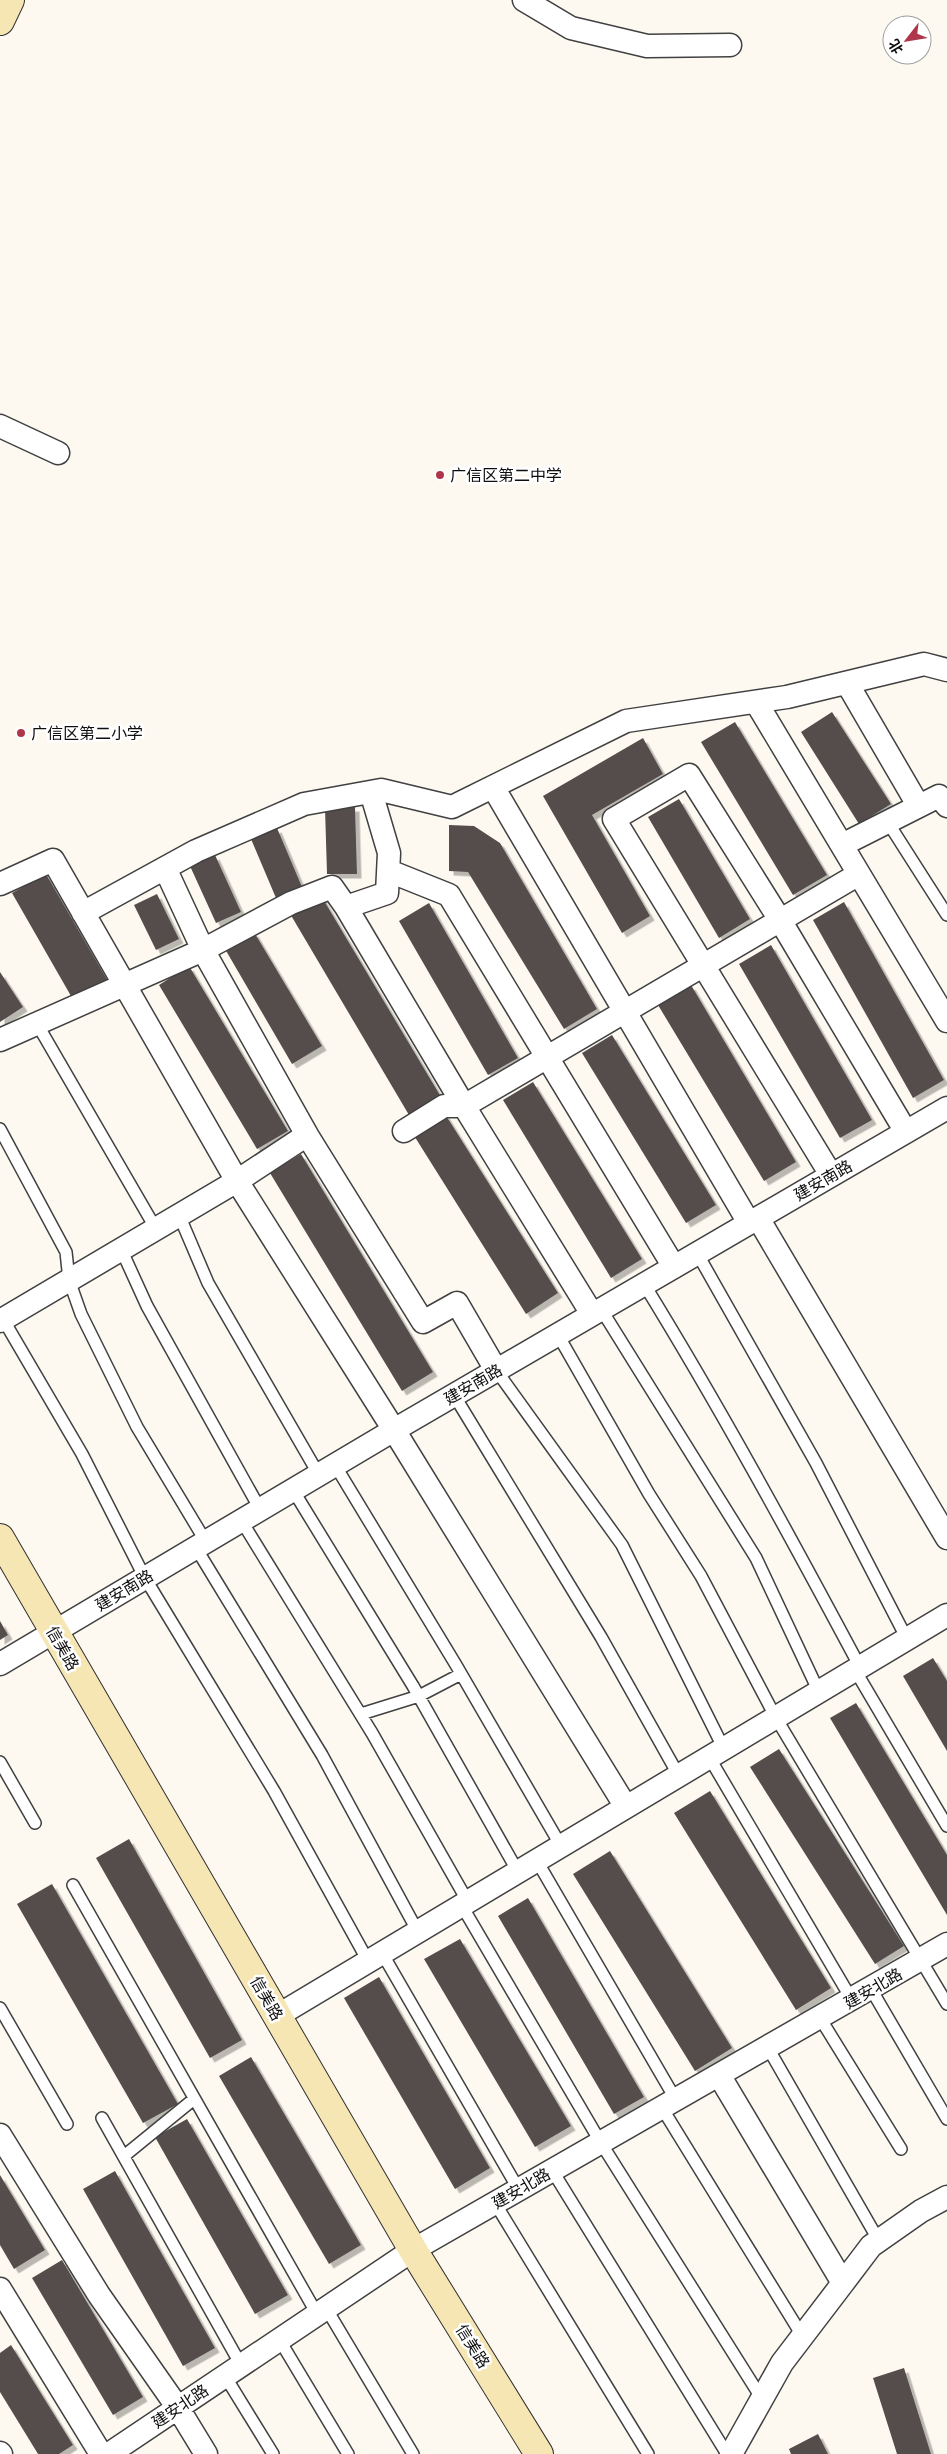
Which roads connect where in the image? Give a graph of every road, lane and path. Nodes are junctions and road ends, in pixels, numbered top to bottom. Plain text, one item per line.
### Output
1 (10, 0) edge
2 (524, 0) edge
3 (0, 22) edge
4 (730, 45) dead end
5 (0, 426) edge
6 (58, 452) dead end
7 (947, 670) edge
8 (847, 682) junction
9 (756, 702) junction
10 (493, 788) junction
11 (371, 792) junction
12 (918, 805) junction
13 (947, 806) edge
14 (887, 821) junction
15 (842, 844) junction
16 (165, 868) junction
17 (389, 871) junction
18 (859, 874) junction
19 (0, 884) edge
20 (346, 907) junction
21 (83, 913) junction
22 (947, 915) edge
23 (780, 920) junction
24 (202, 950) junction
25 (704, 965) junction
26 (125, 985) junction
27 (624, 1011) junction
28 (947, 1021) edge
29 (36, 1022) junction
30 (0, 1040) edge
31 (547, 1057) junction
32 (464, 1106) junction
33 (947, 1108) edge
34 (0, 1129) edge
35 (404, 1131) dead end
36 (906, 1132) junction
37 (307, 1135) junction
38 (831, 1175) junction
39 (237, 1181) junction
40 (179, 1215) junction
41 (753, 1221) junction
42 (156, 1229) junction
43 (121, 1250) junction
44 (697, 1254) junction
45 (674, 1267) junction
46 (68, 1280) junction
47 (644, 1284) junction
48 (597, 1312) junction
49 (2, 1320) edge
50 (558, 1335) junction
51 (496, 1370) junction
52 (454, 1395) junction
53 (394, 1430) junction
54 (327, 1470) junction
55 (292, 1490) junction
56 (251, 1515) junction
57 (0, 1538) edge
58 (947, 1538) edge
59 (201, 1545) junction
60 (145, 1578) junction
61 (947, 1615) edge
62 (54, 1632) junction
63 (907, 1639) junction
64 (0, 1664) edge
65 (858, 1669) junction
66 (461, 1674) junction
67 (819, 1692) junction
68 (419, 1696) junction
69 (361, 1714) junction
70 (776, 1718) junction
71 (717, 1753) junction
72 (0, 1762) edge
73 (679, 1776) junction
74 (626, 1807) junction
75 (35, 1823) dead end
76 (947, 1826) edge
77 (561, 1846) junction
78 (537, 1861) junction
79 (518, 1872) junction
80 (73, 1885) dead end
81 (465, 1904) junction
82 (418, 1932) junction
83 (947, 1944) edge
84 (375, 1957) junction
85 (920, 1960) junction
86 (861, 1995) junction
87 (947, 2004) edge
88 (0, 2008) edge
89 (277, 2016) junction
90 (820, 2018) junction
91 (768, 2048) junction
92 (719, 2075) junction
93 (194, 2099) junction
94 (669, 2104) junction
95 (102, 2118) dead end
96 (947, 2119) edge
97 (67, 2124) dead end
98 (0, 2135) edge
99 (601, 2143) junction
100 (902, 2149) dead end
101 (124, 2156) junction
102 (552, 2170) junction
103 (518, 2190) junction
104 (947, 2197) edge
105 (495, 2203) junction
106 (879, 2241) junction
107 (413, 2250) junction
108 (843, 2283) junction
109 (0, 2289) edge
110 (322, 2311) junction
111 (802, 2337) junction
112 (279, 2339) junction
113 (233, 2370) junction
114 (762, 2399) junction
115 (178, 2408) junction
116 (114, 2452) edge
117 (206, 2454) edge
118 (273, 2454) edge
119 (348, 2454) edge
120 (413, 2454) edge
121 (539, 2454) edge
122 (648, 2454) edge
123 (727, 2454) edge
124 (731, 2454) edge

1 - 3 street
2 - 4 street
5 - 6 street
7 - 8 street
8 - 9 street
8 - 12 street
9 - 10 street
9 - 15 street
10 - 11 street
10 - 27 street
11 - 16 street
11 - 17 street
12 - 13 street
12 - 14 street
14 - 15 street
14 - 22 lane
15 - 18 street
16 - 21 street
16 - 24 street
17 - 20 street
17 - 31 street
18 - 23 street
18 - 28 street
19 - 21 street
20 - 24 street
20 - 32 street
21 - 26 street
23 - 25 street
23 - 25 street
23 - 36 street
24 - 26 street
24 - 37 street
25 - 27 street
25 - 38 street
26 - 29 street
26 - 39 street
27 - 31 street
27 - 41 street
29 - 30 street
29 - 42 lane
31 - 32 street
31 - 45 street
32 - 35 street
32 - 48 street
33 - 36 street, 建安南路
34 - 46 lane
36 - 38 street, 建安南路
37 - 39 street
37 - 51 street
38 - 41 street, 建安南路
39 - 40 street
39 - 53 street
40 - 42 street
40 - 54 lane
41 - 44 street, 建安南路
41 - 58 street
42 - 43 street
43 - 46 street
43 - 56 lane
44 - 45 street, 建安南路
44 - 63 lane
45 - 47 street, 建安南路
46 - 49 street
46 - 59 lane
47 - 48 street, 建安南路
47 - 65 lane
48 - 50 street, 建安南路
48 - 67 lane
49 - 60 lane
50 - 51 street, 建安南路
50 - 70 lane
51 - 52 street, 建安南路
51 - 71 lane
52 - 53 street, 建安南路
52 - 73 lane
53 - 54 street, 建安南路
53 - 74 street
54 - 55 street, 建安南路
54 - 66 lane
55 - 56 street, 建安南路
55 - 68 lane
56 - 59 street, 建安南路
56 - 69 lane
57 - 62 street, 信美路
59 - 60 street, 建安南路
59 - 82 lane
60 - 62 street, 建安南路
60 - 84 lane
61 - 63 street
62 - 64 street, 建安南路
62 - 89 street, 信美路
63 - 65 street
65 - 67 street
65 - 76 lane
66 - 68 lane
66 - 77 lane
67 - 70 street
68 - 69 lane
68 - 79 lane
69 - 81 lane
70 - 71 street
70 - 85 lane
71 - 73 street
71 - 86 lane
72 - 75 lane
73 - 74 street
74 - 77 street
77 - 78 street
78 - 79 street
78 - 94 lane
79 - 81 street
80 - 93 lane
81 - 82 street
81 - 99 lane
82 - 84 street
83 - 85 street, 建安北路
84 - 89 street
84 - 103 lane
85 - 86 street, 建安北路
85 - 87 lane
86 - 90 street, 建安北路
86 - 96 lane
88 - 97 lane
89 - 107 street, 信美路
90 - 91 street, 建安北路
90 - 100 lane
91 - 92 street, 建安北路
91 - 106 lane
92 - 94 street, 建安北路
92 - 108 street
93 - 101 lane
93 - 110 lane
94 - 99 street, 建安北路
94 - 111 lane
95 - 101 lane
98 - 115 street
99 - 102 street, 建安北路
99 - 114 lane
101 - 113 lane
102 - 103 street, 建安北路
102 - 123 lane
103 - 105 street, 建安北路
104 - 106 street
105 - 107 street, 建安北路
105 - 122 lane
106 - 108 street
107 - 110 street, 建安北路
107 - 121 street, 信美路
108 - 111 street
109 - 116 street
110 - 112 street, 建安北路
110 - 120 lane
111 - 114 street
112 - 113 street, 建安北路
112 - 119 lane
113 - 115 street, 建安北路
113 - 118 lane
114 - 124 street
115 - 116 street, 建安北路
115 - 117 street

